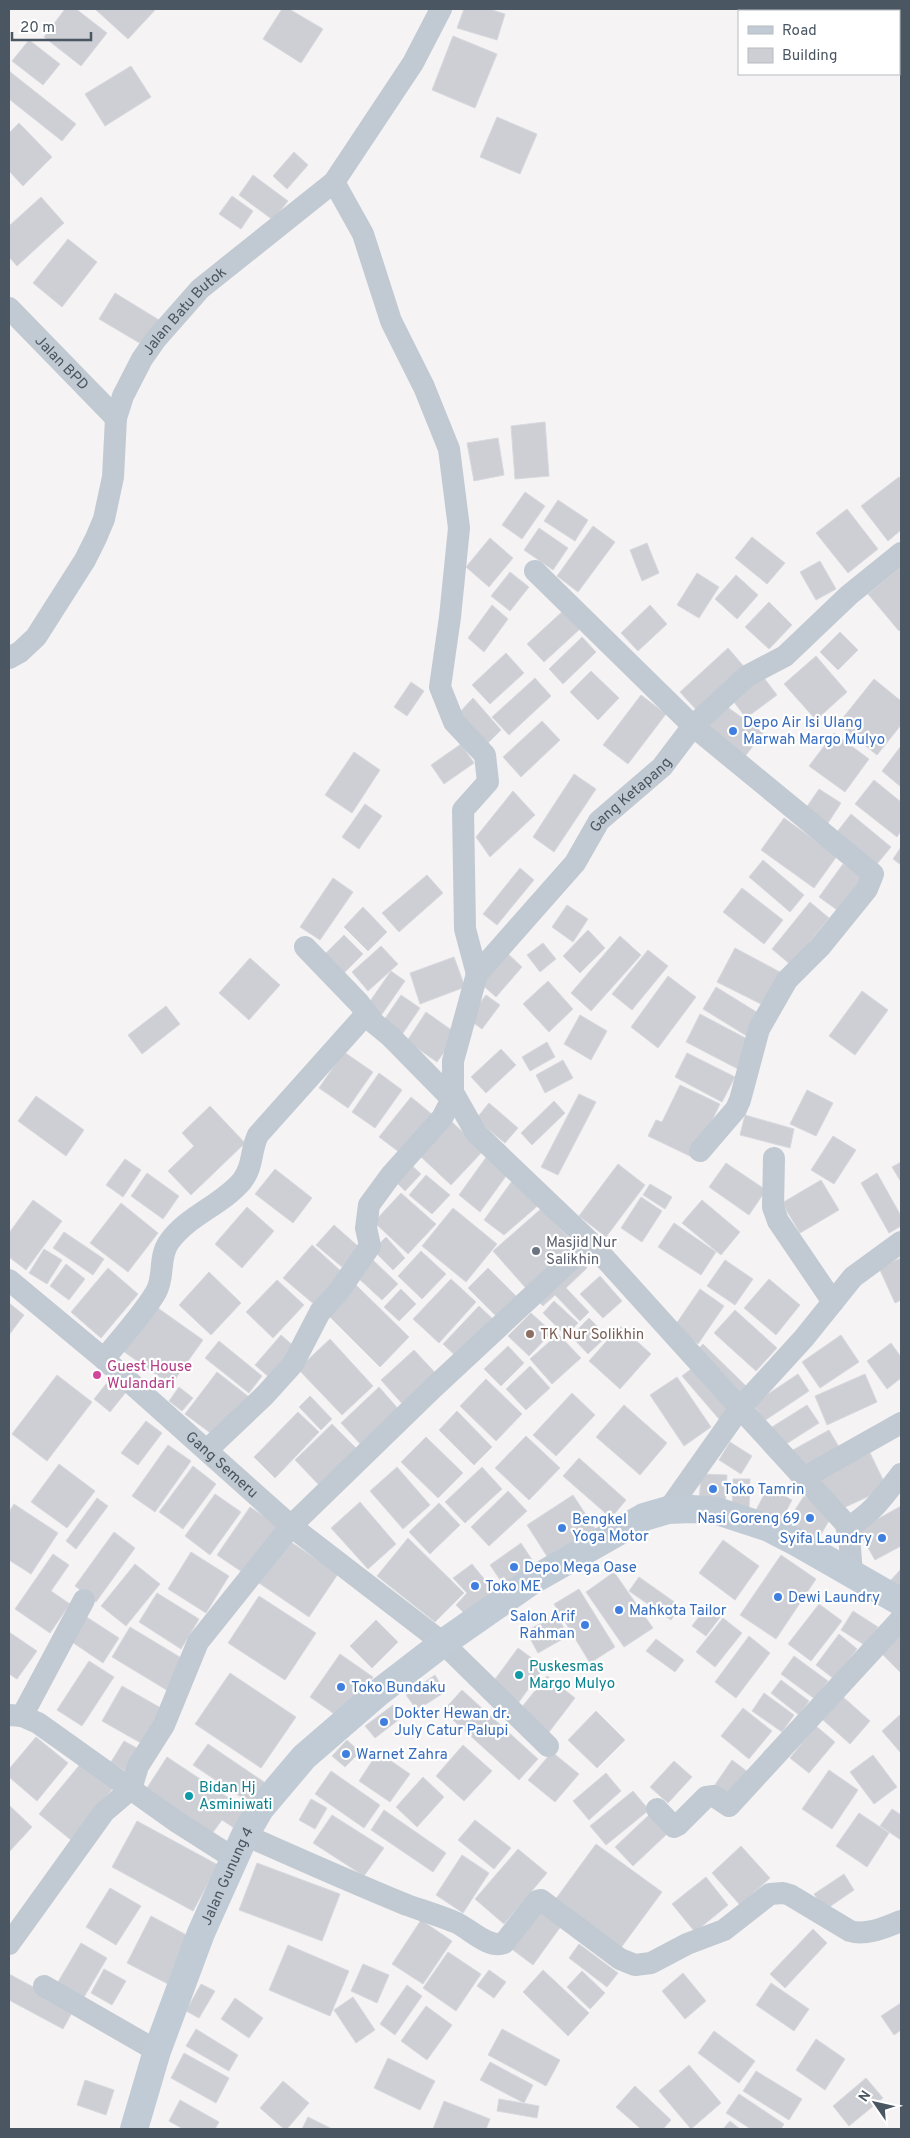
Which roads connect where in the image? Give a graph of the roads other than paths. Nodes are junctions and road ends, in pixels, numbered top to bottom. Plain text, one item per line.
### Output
1 (441, 9) edge
2 (334, 182) junction
3 (9, 308) edge
4 (116, 418) junction
5 (901, 553) edge
6 (535, 571) dead end
7 (9, 658) edge
8 (693, 726) junction
9 (305, 948) dead end
10 (477, 974) junction
11 (368, 1013) junction
12 (452, 1098) junction
13 (700, 1151) dead end
14 (774, 1158) dead end
15 (590, 1242) junction
16 (901, 1242) edge
17 (9, 1280) edge
18 (832, 1302) junction
19 (104, 1359) junction
20 (740, 1408) junction
21 (901, 1423) edge
22 (207, 1450) junction
23 (901, 1474) edge
24 (805, 1478) junction
25 (668, 1510) junction
26 (291, 1526) junction
27 (847, 1528) junction
28 (852, 1575) junction
29 (84, 1600) dead end
30 (901, 1602) edge
31 (901, 1618) edge
32 (443, 1643) junction
33 (15, 1716) edge
34 (548, 1746) dead end
35 (131, 1789) junction
36 (657, 1809) dead end
37 (240, 1847) junction
38 (901, 1922) edge
39 (9, 1944) edge
40 (44, 1986) dead end
41 (157, 2052) junction
42 (134, 2129) edge

1 - 2 street, Jalan Batu Butok
2 - 4 street, Jalan Batu Butok
2 - 10 street
3 - 4 street, Jalan BPD
4 - 7 street, Jalan Batu Butok
5 - 8 street, Gang Ketapang
6 - 8 street
8 - 10 street, Gang Ketapang
8 - 13 street
9 - 11 street
10 - 12 street, Gang Ketapang
11 - 12 street
11 - 19 street
12 - 15 street
12 - 22 street
14 - 18 street
15 - 20 street
15 - 26 street
16 - 18 street
17 - 19 street, Gang Semeru
18 - 20 street
19 - 22 street, Gang Semeru
20 - 24 street
20 - 25 street
21 - 24 street
22 - 26 street, Gang Semeru
23 - 27 street
24 - 27 street
25 - 28 street, Jalan Gunung 4
25 - 32 street, Jalan Gunung 4
26 - 32 street, Gang Semeru
26 - 35 street
27 - 28 street
28 - 30 street, Jalan Gunung 4
29 - 33 street
31 - 36 street
32 - 34 street, Gang Semeru
32 - 37 street, Jalan Gunung 4
33 - 35 street
35 - 37 street
35 - 39 street
37 - 38 street
37 - 41 street, Jalan Gunung 4
40 - 41 street
41 - 42 street, Jalan Gunung 4

